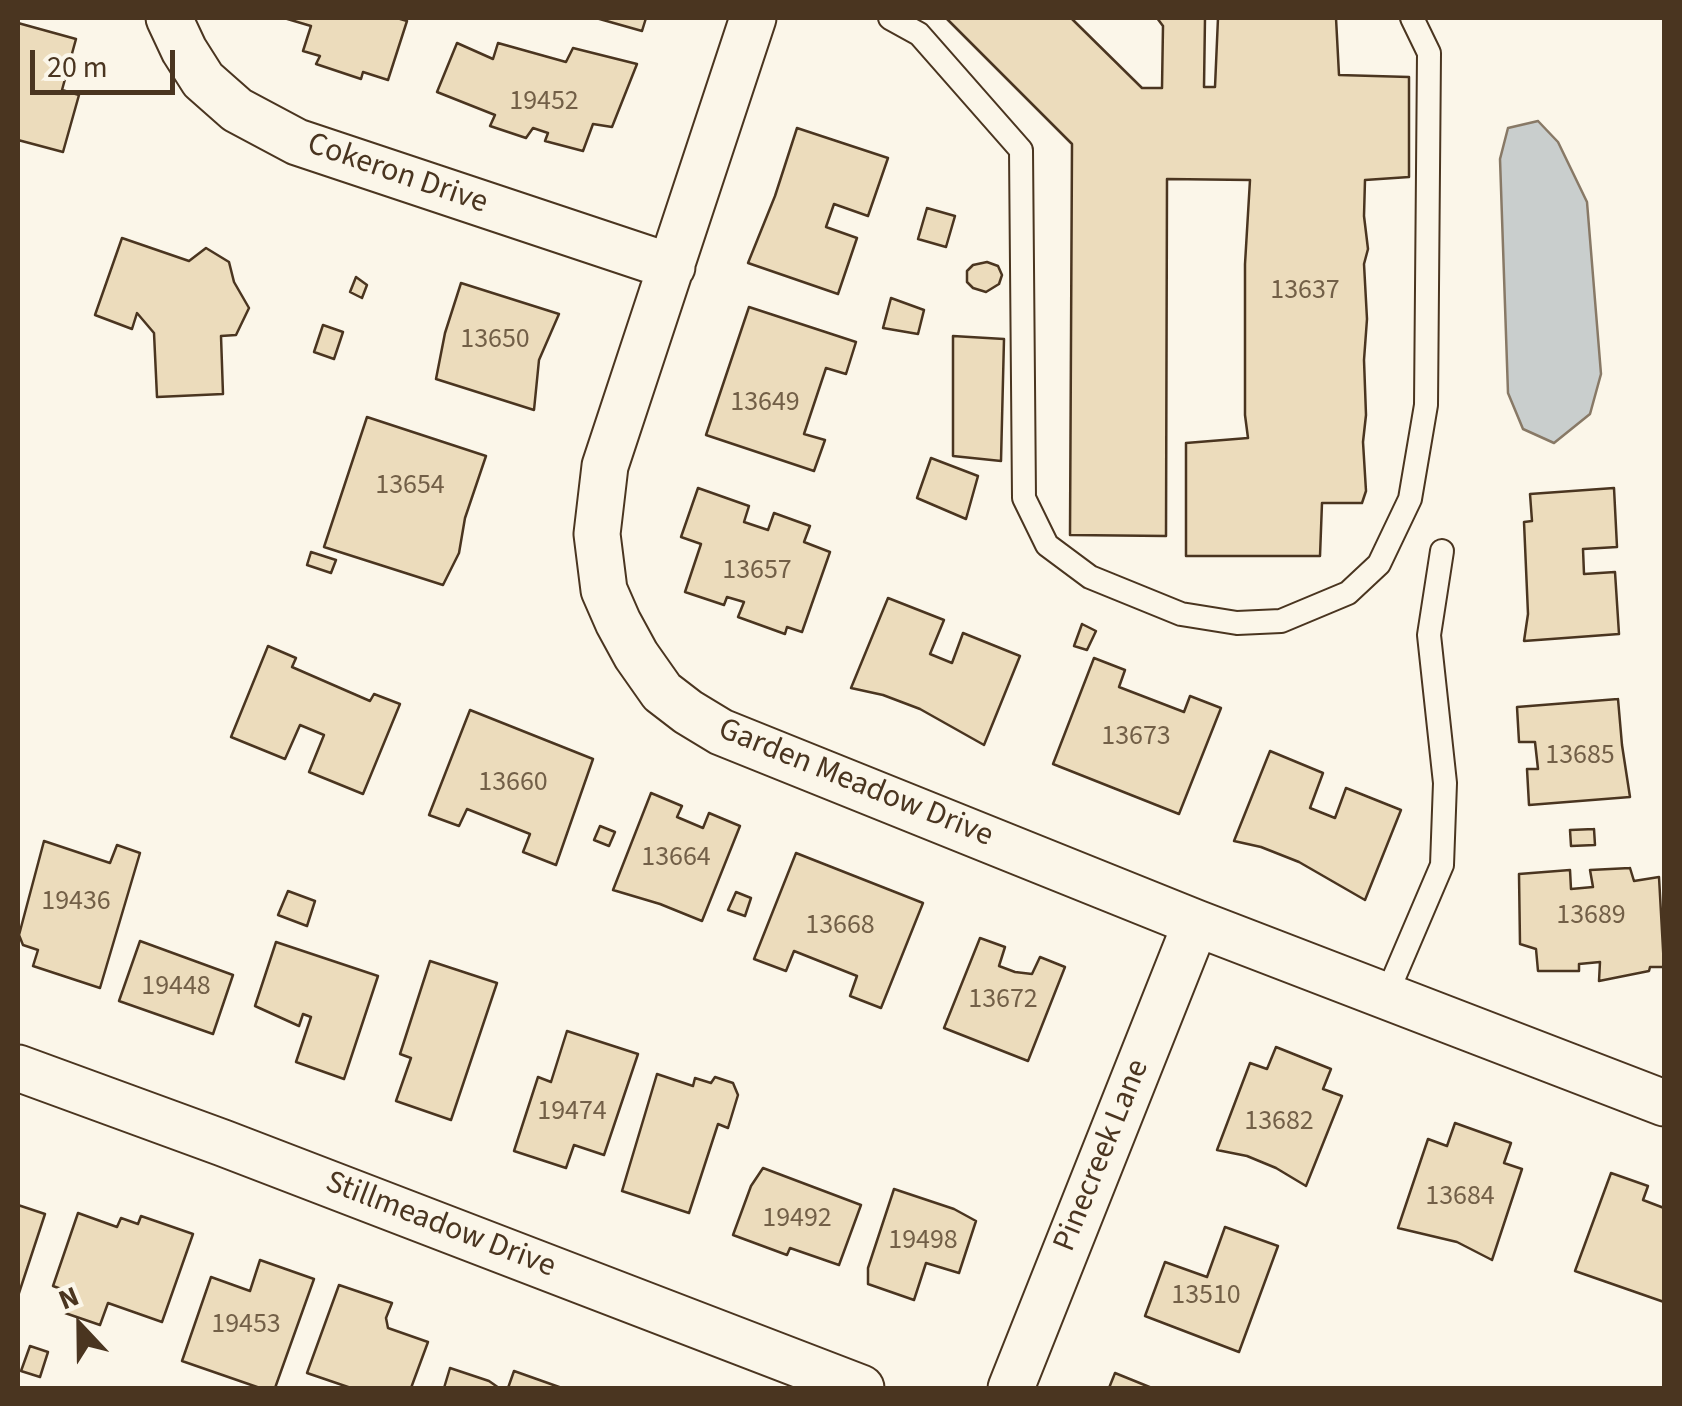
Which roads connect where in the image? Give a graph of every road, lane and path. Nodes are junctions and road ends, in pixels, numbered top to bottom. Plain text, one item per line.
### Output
1 (168, 18) edge
2 (754, 18) edge
3 (890, 18) edge
4 (1412, 18) edge
5 (672, 267) junction
6 (1442, 551) dead end
7 (1196, 924) junction
8 (1386, 996) junction
9 (18, 1068) edge
10 (1664, 1103) edge
11 (860, 1388) edge
12 (1010, 1388) edge

1 - 5 street, Cokeron Drive
2 - 5 street, Garden Meadow Drive
3 - 4 lane
5 - 7 street, Garden Meadow Drive
6 - 8 lane
7 - 8 street, Garden Meadow Drive
7 - 12 street, Pinecreek Lane
8 - 10 street, Garden Meadow Drive
9 - 11 street, Stillmeadow Drive

